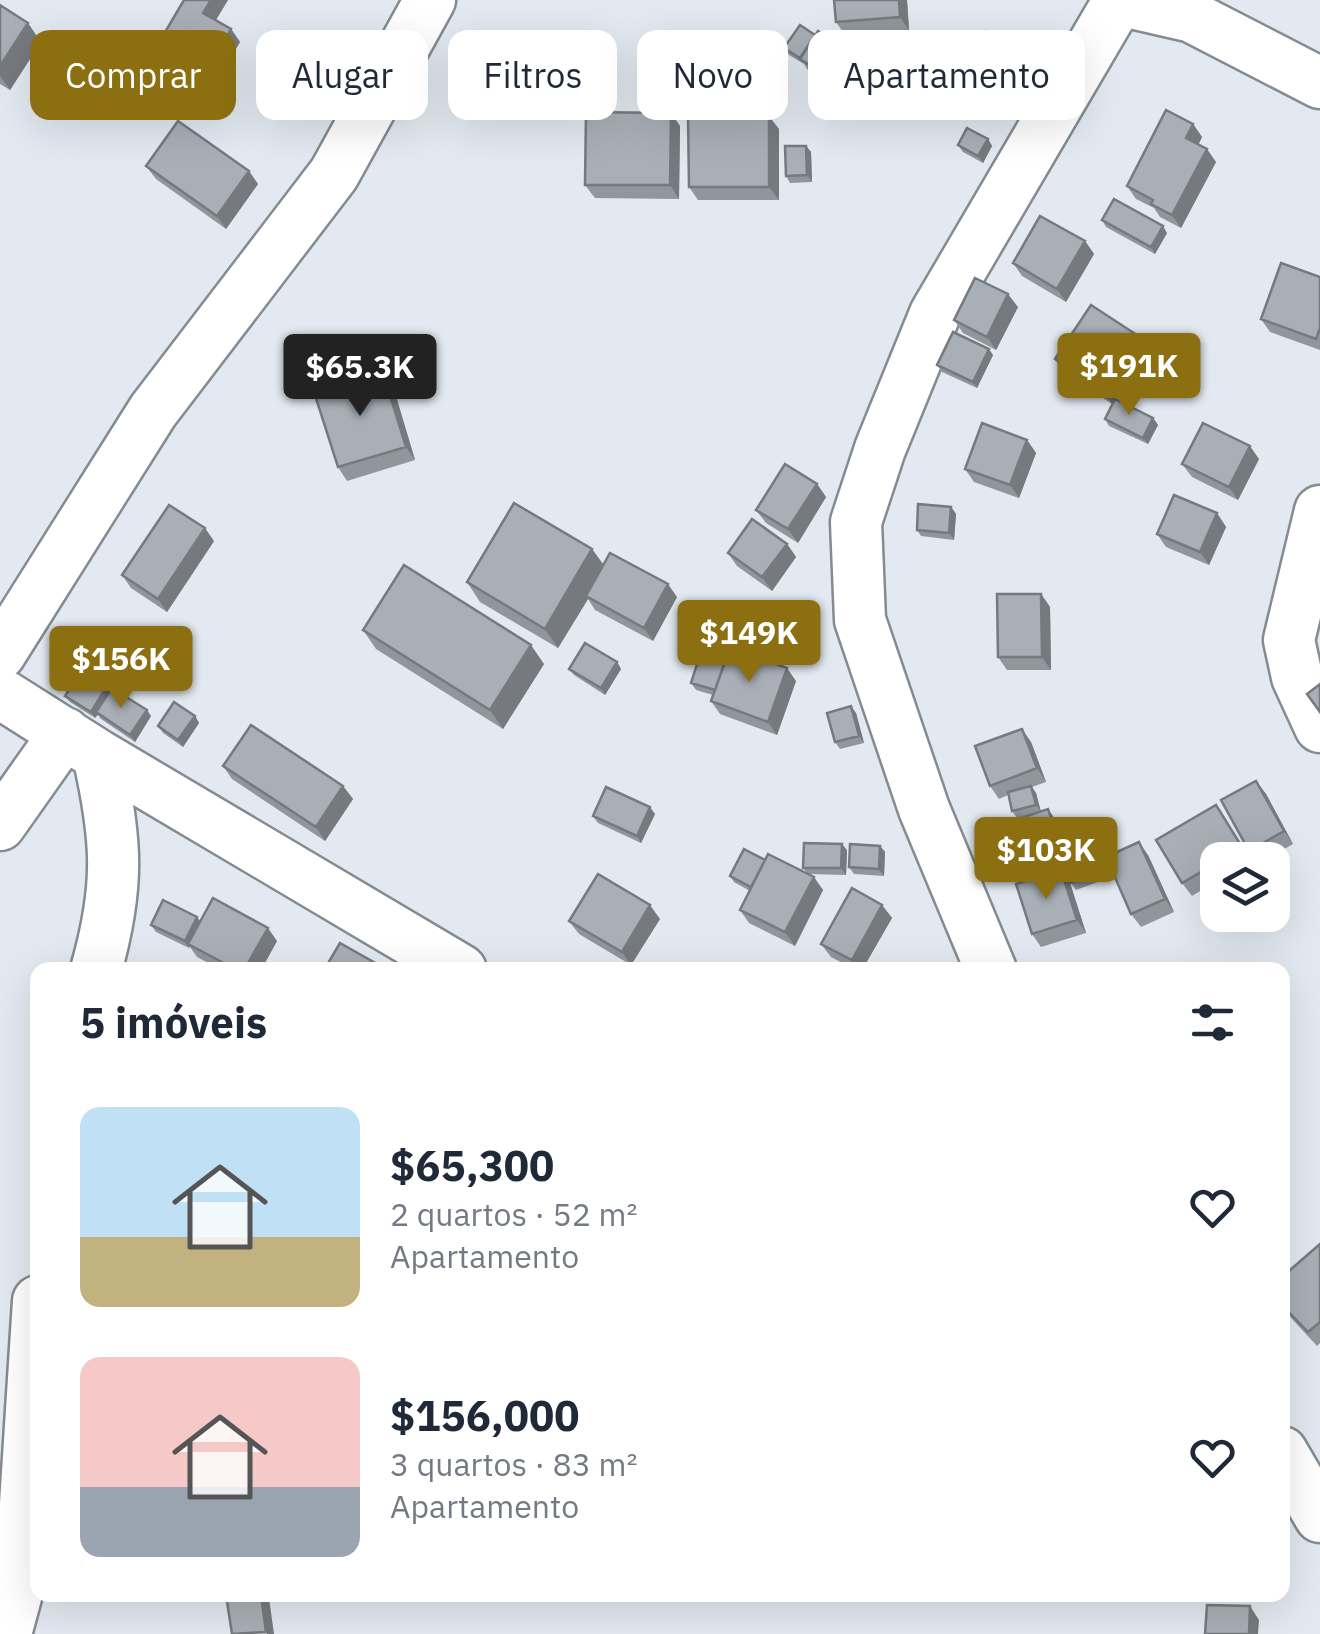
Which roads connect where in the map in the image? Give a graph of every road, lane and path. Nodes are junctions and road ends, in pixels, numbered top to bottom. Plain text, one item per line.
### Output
1 (430, 0) edge
2 (1118, 0) edge
3 (1186, 8) edge
4 (1320, 84) edge
5 (1320, 512) edge
6 (0, 654) edge
7 (0, 693) edge
8 (1320, 727) edge
9 (81, 744) junction
10 (0, 825) edge
11 (98, 962) edge
12 (448, 962) edge
13 (987, 962) edge
14 (30, 1426) edge
15 (6, 1634) edge

1 - 6 street
2 - 3 street
2 - 13 street
3 - 4 street
5 - 8 street
7 - 9 street
9 - 10 street
9 - 11 street
9 - 12 street
14 - 15 street

